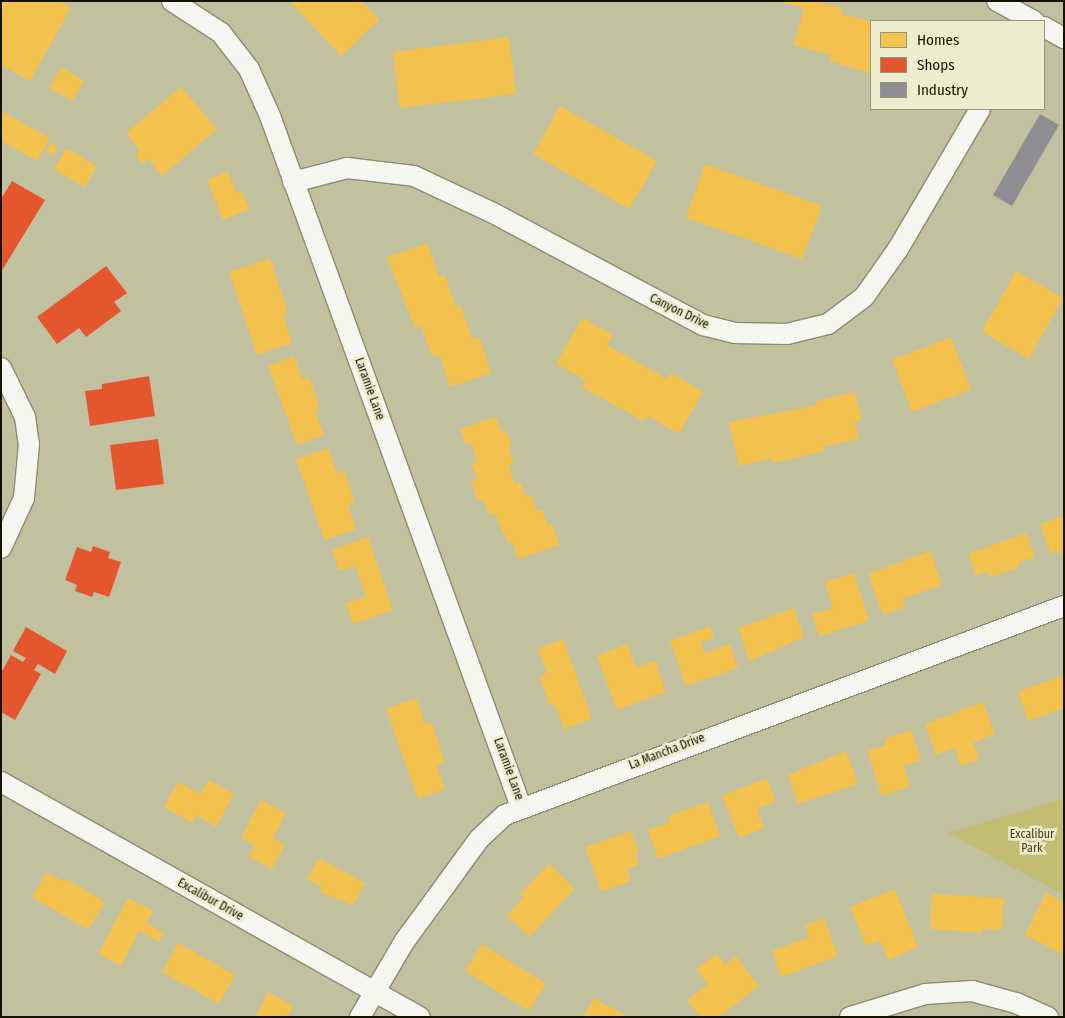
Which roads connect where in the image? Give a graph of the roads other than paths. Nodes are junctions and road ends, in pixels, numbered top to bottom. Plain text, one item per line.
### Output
1 (172, 1) edge
2 (997, 1) edge
3 (1031, 20) edge
4 (1045, 28) edge
5 (1064, 38) edge
6 (979, 110) edge
7 (293, 182) junction
8 (1, 368) edge
9 (1, 548) edge
10 (1064, 606) edge
11 (1, 782) edge
12 (522, 807) junction
13 (374, 991) junction
14 (360, 1017) edge
15 (420, 1017) edge
16 (850, 1017) edge
17 (1048, 1017) edge

1 - 7 street, Laramie Lane
2 - 3 street
4 - 5 street
6 - 7 street, Canyon Drive
7 - 12 street, Laramie Lane
8 - 9 street
10 - 12 street, La Mancha Drive
11 - 13 street, Excalibur Drive
12 - 13 street, La Mancha Drive
13 - 14 street, La Mancha Drive
13 - 15 street, Excalibur Drive
16 - 17 street

